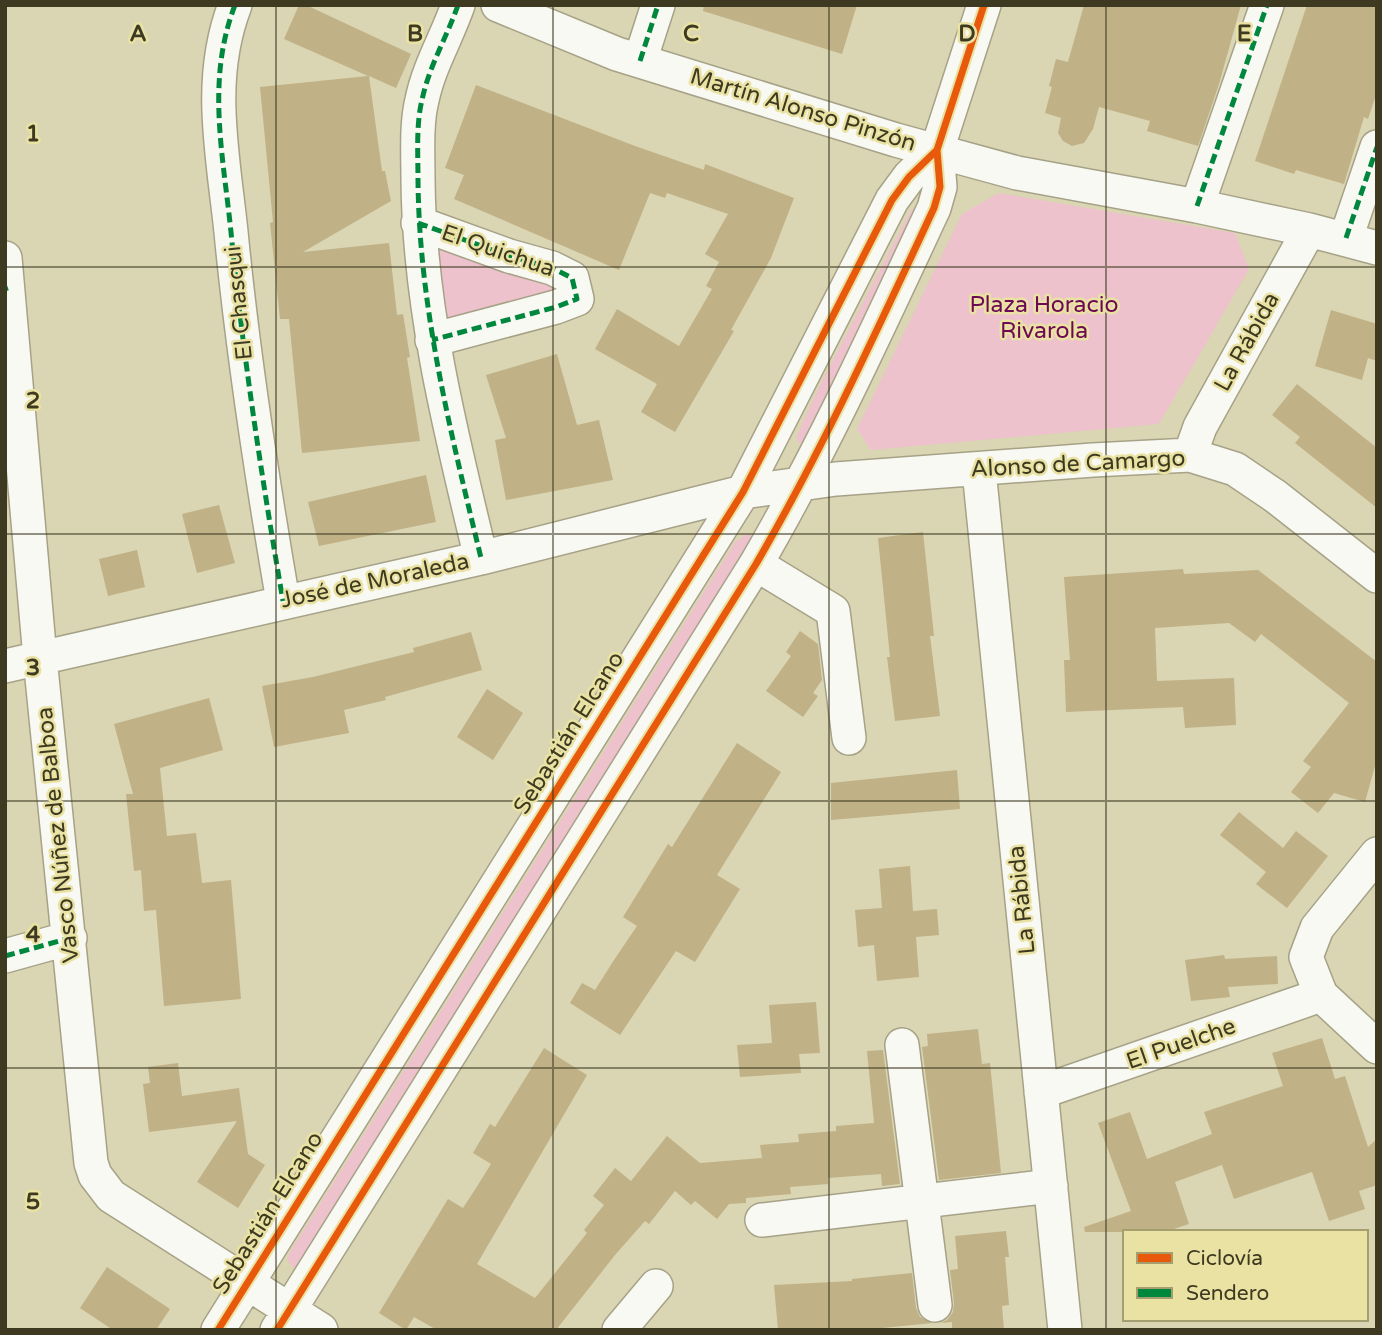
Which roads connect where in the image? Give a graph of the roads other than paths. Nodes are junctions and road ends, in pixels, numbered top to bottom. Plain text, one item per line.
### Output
1 (235, 5) edge
2 (458, 5) edge
3 (498, 5) edge
4 (658, 5) edge
5 (984, 5) edge
6 (1267, 5) edge
7 (640, 61) junction
8 (1377, 147) edge
9 (937, 150) junction
10 (1197, 206) junction
11 (418, 223) junction
12 (1309, 230) junction
13 (1361, 243) edge
14 (6, 278) edge
15 (432, 340) junction
16 (1190, 455) junction
17 (979, 470) junction
18 (802, 482) junction
19 (743, 492) junction
20 (481, 558) junction
21 (756, 564) junction
22 (1377, 576) edge
23 (283, 601) junction
24 (40, 658) junction
25 (5, 666) edge
26 (849, 738) dead end
27 (1377, 854) edge
28 (70, 938) junction
29 (5, 956) edge
30 (1321, 995) junction
31 (902, 1045) dead end
32 (1377, 1046) edge
33 (1041, 1092) junction
34 (1051, 1186) junction
35 (922, 1202) junction
36 (762, 1220) dead end
37 (246, 1283) junction
38 (656, 1286) dead end
39 (934, 1305) dead end
40 (283, 1320) edge
41 (218, 1330) edge
42 (321, 1330) edge
43 (619, 1330) edge
44 (1065, 1330) edge

1 - 23 street, El Chasqui
2 - 11 street, El Quichua
3 - 7 street, Martín Alonso Pinzón
4 - 7 street
5 - 9 street, Sebastián Elcano
6 - 10 street
7 - 9 street, Martín Alonso Pinzón
8 - 13 street
9 - 10 street, Martín Alonso Pinzón
9 - 18 street, Sebastián Elcano
9 - 19 street, Sebastián Elcano
10 - 12 street, Martín Alonso Pinzón
11 - 15 street, El Quichua
11 - 15 street, El Quichua
12 - 13 street, Martín Alonso Pinzón
12 - 16 street, La Rábida
14 - 24 street, Vasco Núñez de Balboa
15 - 20 street, El Quichua
16 - 17 street, Alonso de Camargo
16 - 22 street, Alonso de Camargo
17 - 18 street, Alonso de Camargo
17 - 33 street, La Rábida
18 - 19 street, Alonso de Camargo
18 - 21 street, Sebastián Elcano
19 - 20 street, José de Moraleda
19 - 37 street, Sebastián Elcano
20 - 23 street, José de Moraleda
21 - 26 street
21 - 40 street, Sebastián Elcano
23 - 24 street, José de Moraleda
24 - 25 street, José de Moraleda
24 - 28 street, Vasco Núñez de Balboa
27 - 30 street
28 - 29 street
28 - 37 street, Vasco Núñez de Balboa
30 - 32 street
30 - 33 street, El Puelche
31 - 35 street
33 - 34 street, La Rábida
34 - 35 street
34 - 44 street, La Rábida
35 - 36 street
35 - 39 street
37 - 40 street, Vasco Núñez de Balboa
37 - 41 street, Sebastián Elcano
38 - 43 street
40 - 42 street, Vasco Núñez de Balboa

